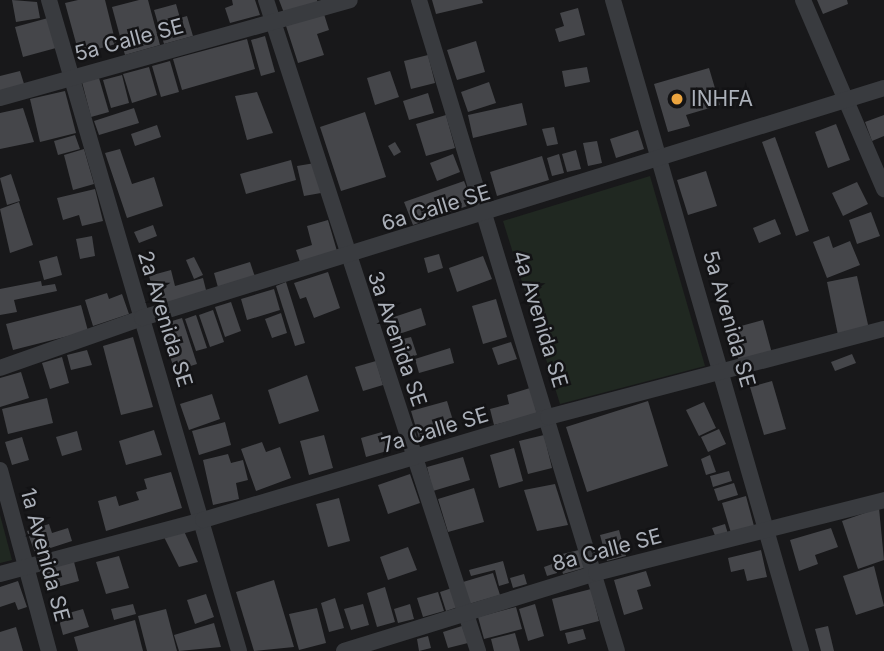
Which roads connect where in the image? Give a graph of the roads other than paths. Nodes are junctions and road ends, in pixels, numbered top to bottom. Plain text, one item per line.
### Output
1 (49, 0) edge
2 (266, 0) edge
3 (350, 0) edge
4 (419, 0) edge
5 (613, 0) edge
6 (803, 0) edge
7 (273, 22) junction
8 (70, 78) junction
9 (884, 88) edge
10 (0, 97) edge
11 (847, 100) junction
12 (660, 160) junction
13 (884, 189) edge
14 (485, 214) junction
15 (348, 257) junction
16 (142, 318) junction
17 (884, 329) edge
18 (0, 368) edge
19 (723, 373) junction
20 (548, 417) junction
21 (415, 458) junction
22 (0, 470) edge
23 (884, 500) edge
24 (203, 520) junction
25 (766, 531) junction
26 (26, 566) junction
27 (596, 573) junction
28 (0, 574) edge
29 (466, 612) junction
30 (49, 651) edge
31 (239, 651) edge
32 (344, 651) edge
33 (478, 651) edge
34 (617, 651) edge
35 (801, 651) edge

1 - 8 street, 2a Avenida SE
2 - 7 street, 3a Avenida SE
3 - 7 street, 5a Calle SE
4 - 14 street, 4a Avenida SE
5 - 12 street, 5a Avenida SE
6 - 11 street
7 - 8 street, 5a Calle SE
7 - 15 street, 3a Avenida SE
8 - 10 street, 5a Calle SE
8 - 16 street, 2a Avenida SE
9 - 11 street, 6a Calle SE
11 - 12 street, 6a Calle SE
11 - 13 street
12 - 14 street, 6a Calle SE
12 - 19 street, 5a Avenida SE
14 - 15 street, 6a Calle SE
14 - 20 street, 4a Avenida SE
15 - 16 street, 6a Calle SE
15 - 21 street, 3a Avenida SE
16 - 18 street, 6a Calle SE
16 - 24 street, 2a Avenida SE
17 - 19 street, 7a Calle SE
19 - 20 street, 7a Calle SE
19 - 25 street, 5a Avenida SE
20 - 21 street, 7a Calle SE
20 - 27 street, 4a Avenida SE
21 - 24 street, 7a Calle SE
21 - 29 street, 3a Avenida SE
22 - 26 street, 1a Avenida SE
23 - 25 street, 8a Calle SE
24 - 26 street, 7a Calle SE
24 - 31 street, 2a Avenida SE
25 - 27 street, 8a Calle SE
25 - 35 street, 5a Avenida SE
26 - 28 street, 7a Calle SE
26 - 30 street, 1a Avenida SE
27 - 29 street, 8a Calle SE
27 - 34 street, 4a Avenida SE
29 - 32 street, 8a Calle SE
29 - 33 street, 3a Avenida SE

